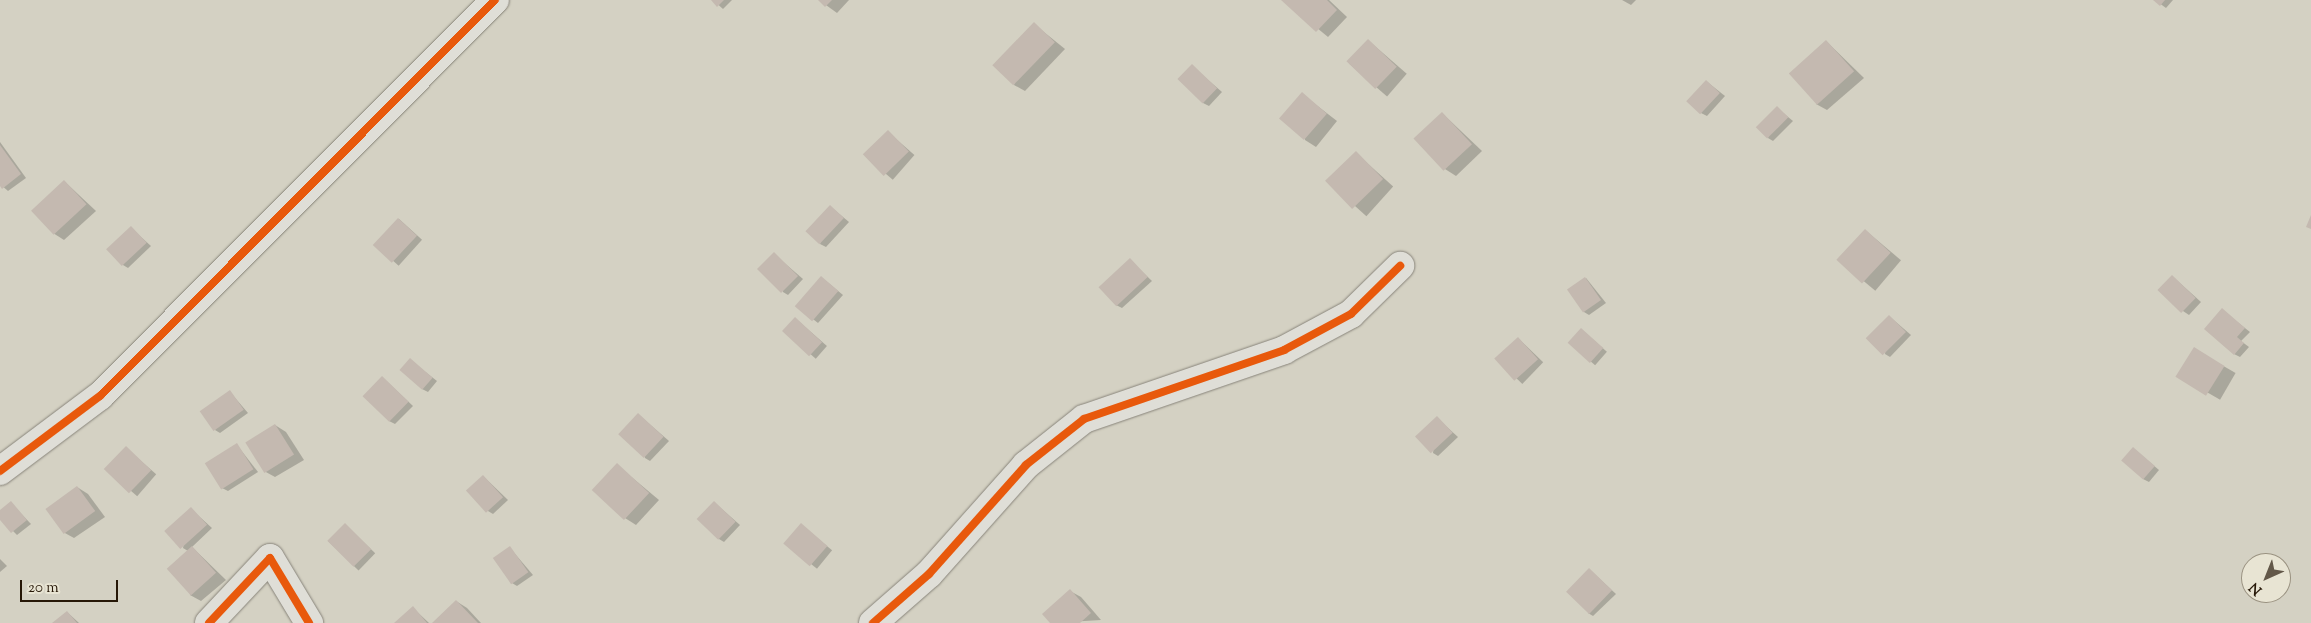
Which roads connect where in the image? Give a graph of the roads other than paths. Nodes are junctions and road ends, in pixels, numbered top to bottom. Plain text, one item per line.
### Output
1 (495, 0) edge
2 (1400, 266) dead end
3 (0, 471) edge
4 (209, 623) edge
5 (309, 623) edge
6 (873, 623) edge

1 - 3 street
2 - 6 street
4 - 5 street

